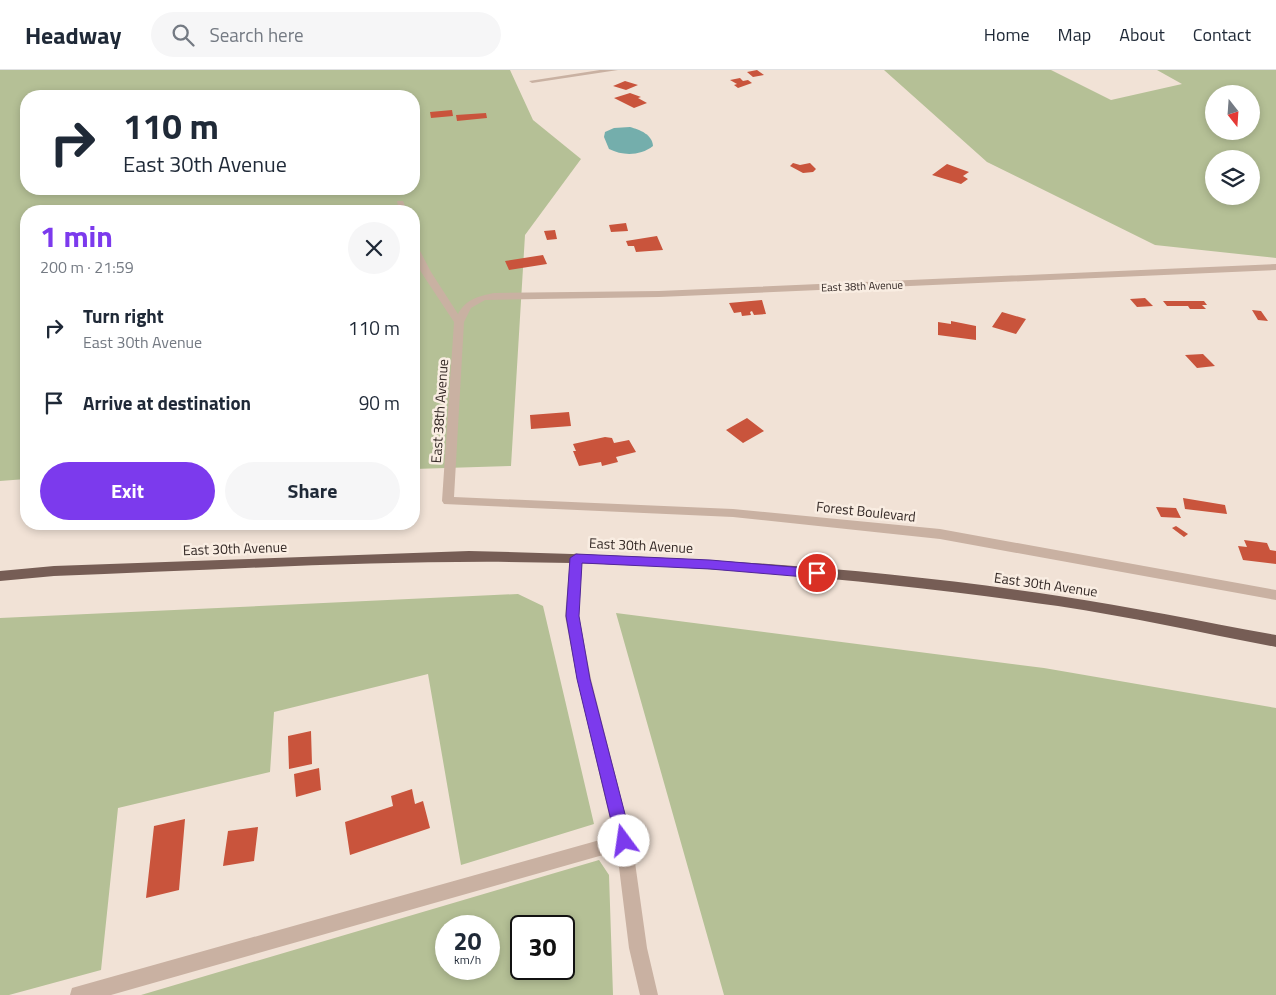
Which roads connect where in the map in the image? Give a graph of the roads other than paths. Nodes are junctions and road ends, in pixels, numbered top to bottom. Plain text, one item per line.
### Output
1 (615, 70) edge
2 (532, 80) dead end
3 (420, 260) edge
4 (1276, 267) edge
5 (459, 322) junction
6 (448, 501) joint
7 (576, 558) junction
8 (0, 576) edge
9 (1276, 595) edge
10 (1276, 641) edge
11 (624, 841) junction
12 (79, 995) edge
13 (649, 995) edge

1 - 2 street
3 - 5 street
4 - 5 street, East 38th Avenue
5 - 6 street, East 38th Avenue
6 - 9 street, Forest Boulevard
7 - 8 main road, East 30th Avenue
7 - 10 main road, East 30th Avenue
7 - 11 street
11 - 12 street
11 - 13 street

